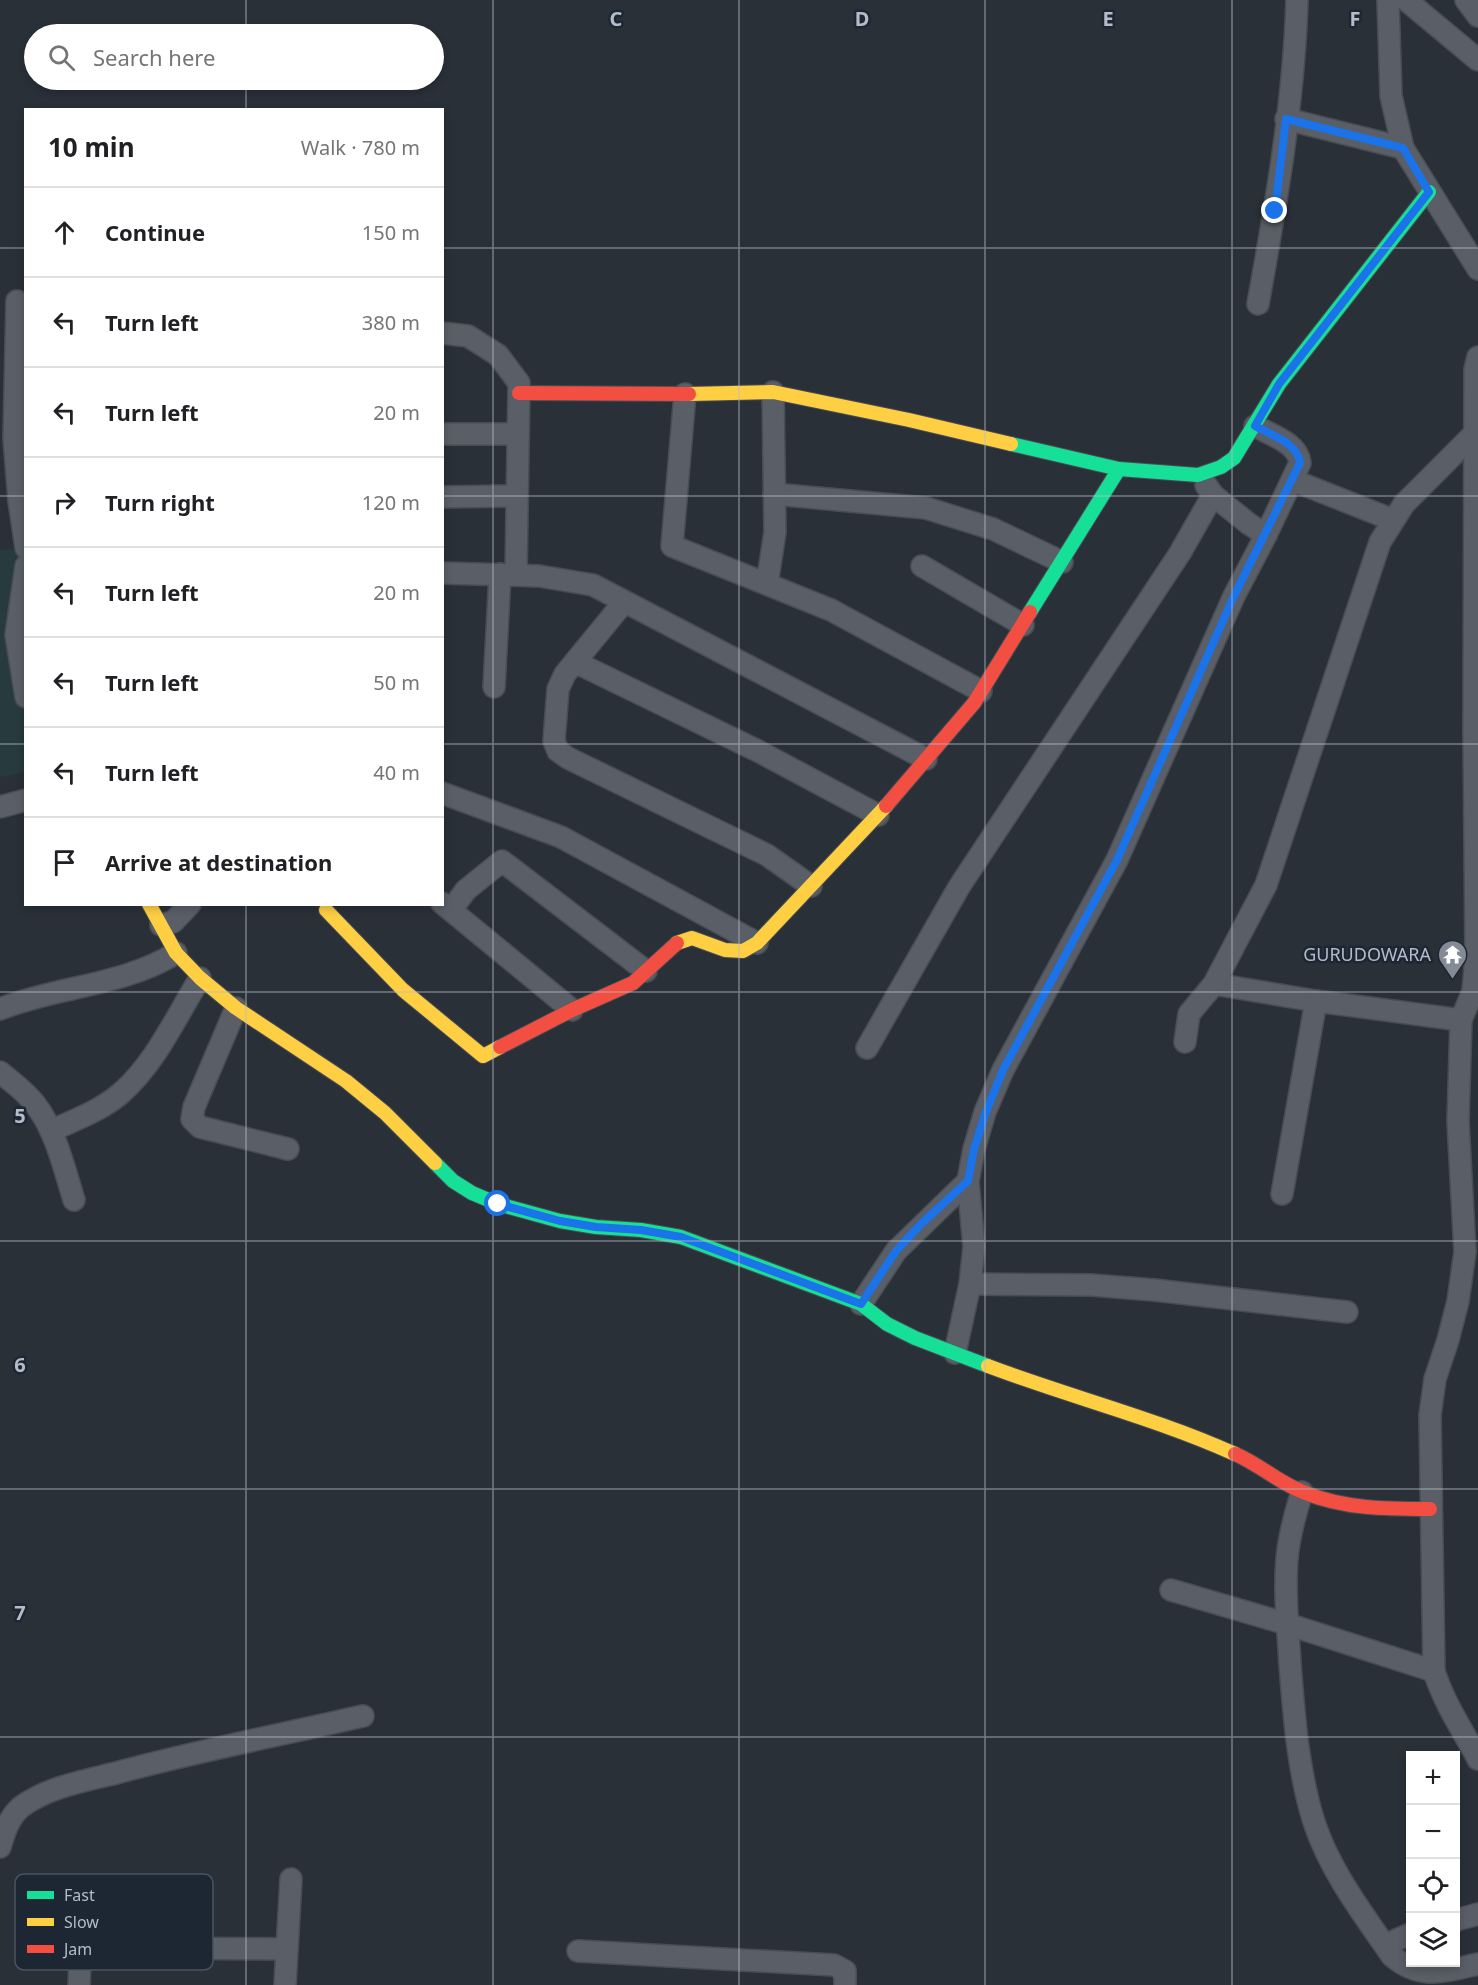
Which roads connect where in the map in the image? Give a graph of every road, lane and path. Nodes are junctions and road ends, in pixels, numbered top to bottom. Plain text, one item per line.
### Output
1 (1297, 0) edge
2 (1388, 0) edge
3 (1406, 0) edge
4 (1466, 0) edge
5 (1478, 16) edge
6 (1478, 60) edge
7 (1286, 119) junction
8 (1403, 148) junction
9 (1429, 192) junction
10 (1478, 269) edge
11 (14, 300) edge
12 (1258, 304) dead end
13 (444, 333) edge
14 (1478, 357) edge
15 (773, 392) junction
16 (519, 393) junction
17 (685, 394) junction
18 (0, 420) edge
19 (1255, 426) junction
20 (1475, 433) junction
21 (444, 434) edge
22 (518, 434) junction
23 (20, 437) edge
24 (1119, 469) junction
25 (1198, 475) junction
26 (1292, 480) junction
27 (774, 494) junction
28 (1214, 495) junction
29 (517, 496) junction
30 (444, 497) edge
31 (22, 501) edge
32 (1393, 520) junction
33 (24, 524) edge
34 (1266, 535) junction
35 (1062, 562) junction
36 (922, 566) dead end
37 (444, 573) edge
38 (508, 575) junction
39 (767, 584) junction
40 (24, 594) edge
41 (624, 602) junction
42 (1023, 625) junction
43 (21, 635) edge
44 (575, 662) junction
45 (24, 672) edge
46 (494, 687) dead end
47 (981, 692) junction
48 (1476, 731) edge
49 (926, 759) junction
50 (444, 793) edge
51 (24, 801) edge
52 (0, 807) edge
53 (879, 815) junction
54 (812, 886) junction
55 (150, 906) edge
56 (188, 906) edge
57 (447, 907) edge
58 (326, 910) dead end
59 (160, 925) junction
60 (757, 943) junction
61 (176, 953) junction
62 (646, 971) junction
63 (201, 978) junction
64 (1214, 984) junction
65 (1316, 1001) junction
66 (236, 1008) junction
67 (0, 1009) edge
68 (572, 1010) junction
69 (1469, 1017) edge
70 (1185, 1042) dead end
71 (867, 1048) dead end
72 (0, 1072) edge
73 (51, 1131) junction
74 (288, 1149) dead end
75 (968, 1181) junction
76 (1282, 1194) dead end
77 (74, 1200) dead end
78 (970, 1284) junction
79 (861, 1304) junction
80 (1347, 1312) dead end
81 (955, 1353) junction
82 (1302, 1492) junction
83 (1430, 1509) junction
84 (1171, 1590) dead end
85 (1287, 1624) junction
86 (1434, 1671) junction
87 (363, 1716) dead end
88 (1469, 1725) edge
89 (1478, 1759) edge
90 (0, 1847) edge
91 (291, 1879) dead end
92 (1478, 1914) edge
93 (1460, 1919) edge
94 (1406, 1936) edge
95 (1385, 1945) junction
96 (213, 1949) edge
97 (287, 1949) junction
98 (578, 1951) dead end
99 (1478, 1964) edge
100 (80, 1970) edge
101 (1449, 1978) edge
102 (79, 1985) edge
103 (285, 1985) edge
104 (845, 1985) edge

1 - 7 street
2 - 8 street
3 - 6 street
4 - 5 street
7 - 8 street
7 - 12 street
8 - 9 street
9 - 10 street
9 - 19 street
11 - 23 street
13 - 16 street
14 - 20 street
15 - 17 street
15 - 24 street
15 - 27 street
16 - 17 street
16 - 22 street
17 - 39 street
18 - 23 street
19 - 25 street
19 - 26 street
20 - 32 street
20 - 48 street
21 - 22 street
22 - 29 street
23 - 31 street
24 - 25 street
24 - 35 street
25 - 28 street
26 - 32 street
26 - 34 street
27 - 35 street
27 - 39 street
28 - 34 street
28 - 71 street
29 - 30 street
29 - 38 street
31 - 33 street
32 - 64 street
34 - 75 street
35 - 42 street
36 - 42 street
37 - 38 street
38 - 41 street
38 - 46 street
39 - 47 street
40 - 43 street
41 - 44 street
41 - 49 street
42 - 47 street
43 - 45 street
44 - 53 street
44 - 54 street
47 - 49 street
48 - 69 street
49 - 53 street
50 - 60 street
51 - 52 street
53 - 54 street
54 - 60 street
55 - 59 street
56 - 59 street
57 - 62 street
57 - 68 street
58 - 68 street
59 - 61 street
60 - 62 street
61 - 63 street
61 - 67 street
62 - 68 street
63 - 66 street
63 - 73 street
64 - 65 street
64 - 70 street
65 - 69 street
65 - 76 street
66 - 74 street
66 - 79 street
69 - 83 street
72 - 73 street
73 - 77 street
75 - 78 street
75 - 79 street
78 - 80 street
78 - 81 street
79 - 81 street
81 - 82 street
82 - 83 street
82 - 85 street
83 - 86 street
84 - 85 street
85 - 86 street
85 - 95 street
86 - 88 street
87 - 90 street
88 - 89 street
91 - 97 street
92 - 93 street
94 - 95 street
95 - 101 street
96 - 97 street
97 - 103 street
98 - 104 street
99 - 101 street
100 - 102 street

